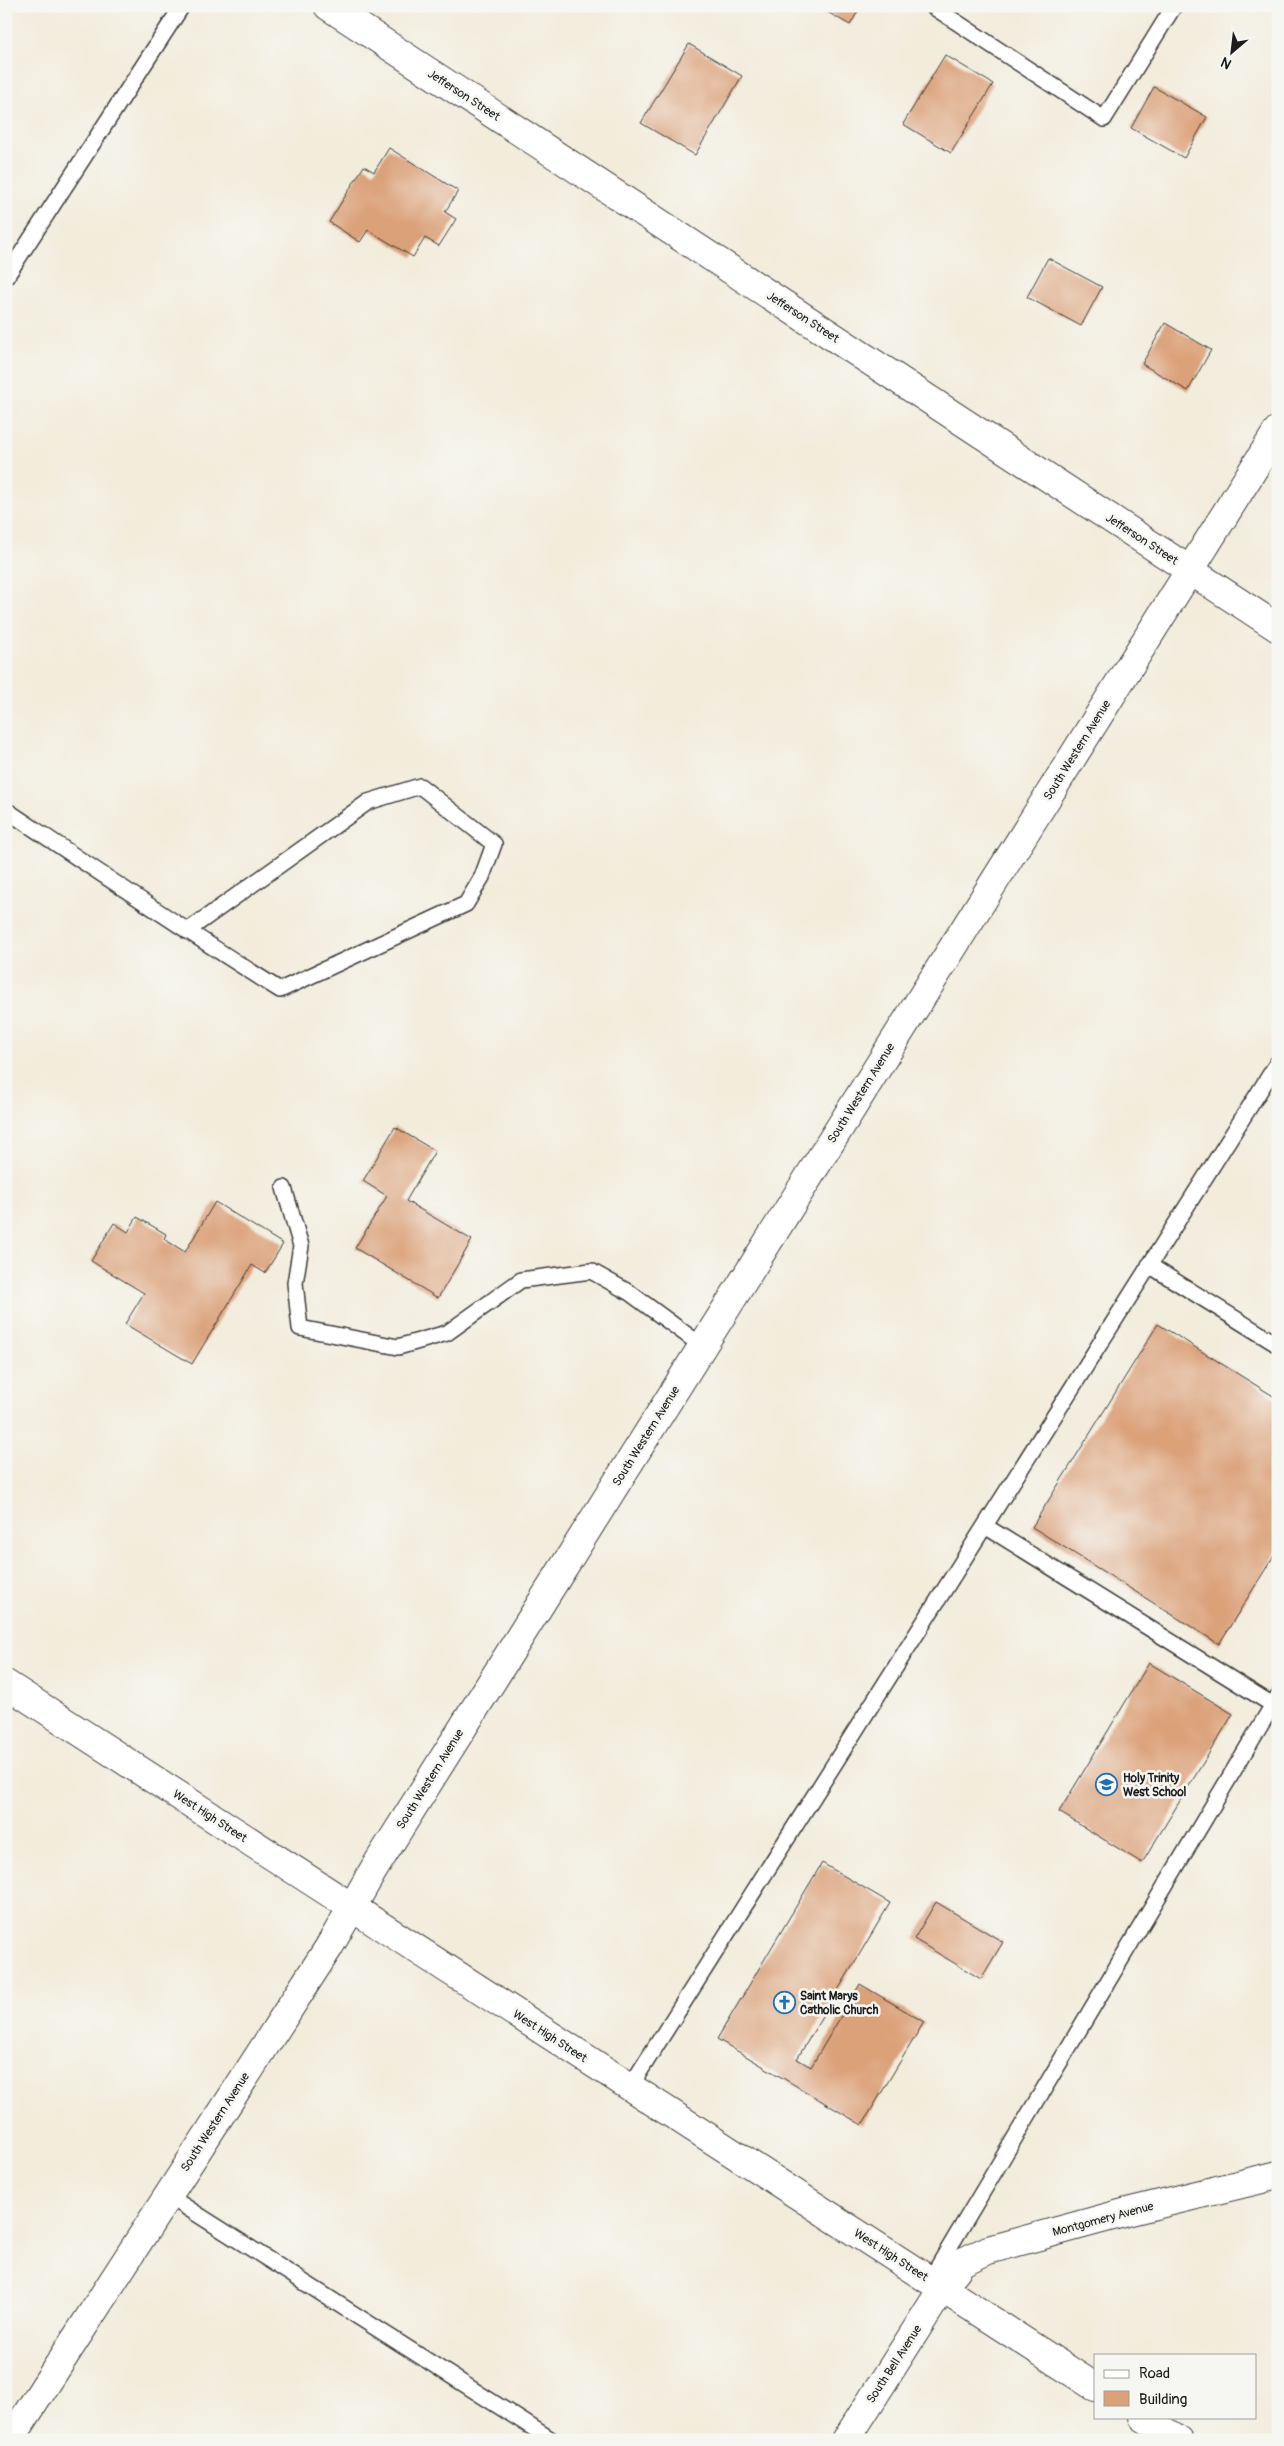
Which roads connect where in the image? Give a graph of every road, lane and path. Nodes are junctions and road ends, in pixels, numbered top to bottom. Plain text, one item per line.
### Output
1 (182, 6) edge
2 (328, 6) edge
3 (932, 6) edge
4 (1174, 6) edge
5 (6, 278) edge
6 (1278, 430) edge
7 (1190, 570) junction
8 (1278, 628) edge
9 (6, 810) edge
10 (187, 931) junction
11 (1278, 1062) edge
12 (284, 1188) dead end
13 (1149, 1265) junction
14 (1278, 1345) edge
15 (702, 1346) junction
16 (985, 1526) junction
17 (6, 1684) edge
18 (1275, 1701) edge
19 (350, 1908) junction
20 (630, 2087) junction
21 (1278, 2175) edge
22 (167, 2195) junction
23 (936, 2284) junction
24 (1094, 2386) edge
25 (1145, 2418) edge
26 (10, 2440) edge
27 (552, 2440) edge
28 (846, 2440) edge
29 (1178, 2440) edge

1 - 5 lane
2 - 7 street, Jefferson Street
3 - 4 lane
6 - 7 street, South Western Avenue
7 - 8 street, Jefferson Street
7 - 15 street, South Western Avenue
9 - 10 lane
10 - 10 lane
11 - 13 lane
12 - 15 lane
13 - 14 lane
13 - 16 lane
15 - 19 street, South Western Avenue
16 - 18 lane
16 - 20 lane
17 - 19 street, West High Street
18 - 23 lane
19 - 20 street, West High Street
19 - 22 street, South Western Avenue
20 - 23 street, West High Street
21 - 23 street, Montgomery Avenue
22 - 26 street, South Western Avenue
22 - 27 lane
23 - 24 street, West High Street
23 - 28 street, South Bell Avenue
25 - 29 street

